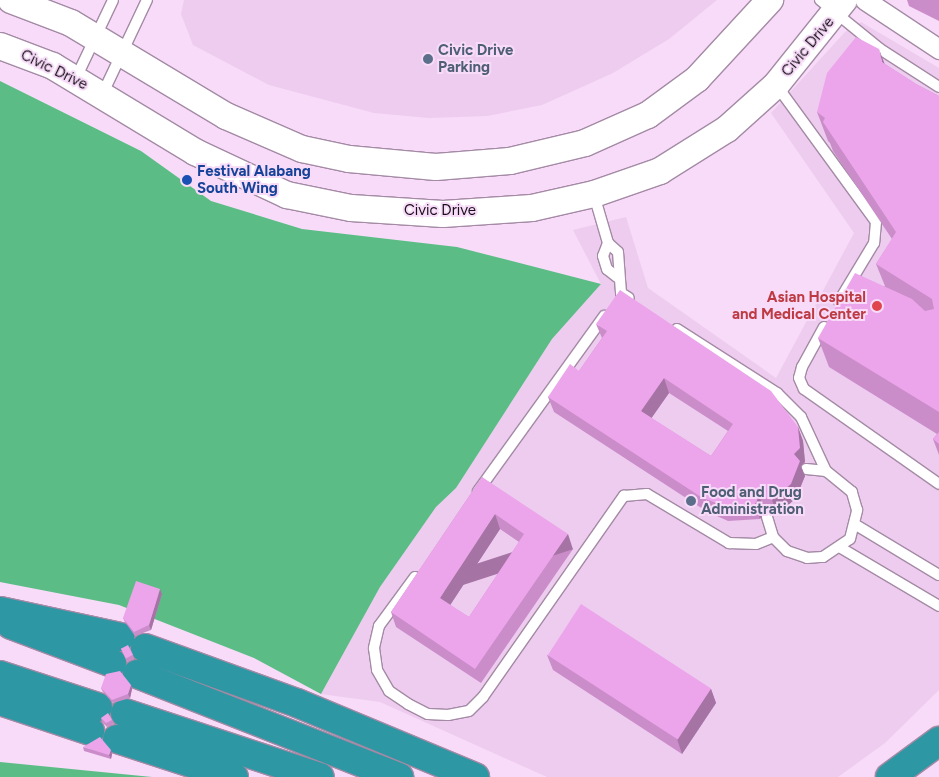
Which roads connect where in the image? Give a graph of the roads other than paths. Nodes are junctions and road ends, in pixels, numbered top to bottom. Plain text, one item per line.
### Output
1 (11, 0) edge
2 (113, 0) edge
3 (147, 0) edge
4 (770, 0) edge
5 (865, 0) edge
6 (833, 4) edge
7 (95, 36) junction
8 (0, 46) edge
9 (939, 49) edge
10 (121, 52) junction
11 (76, 78) junction
12 (776, 85) junction
13 (939, 87) edge
14 (102, 95) junction
15 (594, 194) junction
16 (608, 243) junction
17 (617, 277) junction
18 (615, 301) junction
19 (637, 304) edge
20 (670, 324) edge
21 (806, 469) dead end
22 (826, 471) junction
23 (939, 484) edge
24 (472, 500) edge
25 (767, 517) edge
26 (856, 525) junction
27 (773, 537) junction
28 (841, 548) junction
29 (426, 563) edge
30 (939, 575) edge
31 (939, 606) edge
32 (0, 611) edge
33 (0, 621) edge
34 (120, 637) dead end
35 (145, 648) dead end
36 (112, 663) dead end
37 (0, 668) edge
38 (0, 674) edge
39 (137, 674) dead end
40 (29, 681) junction
41 (0, 701) edge
42 (125, 713) dead end
43 (117, 739) dead end
44 (939, 741) edge
45 (234, 777) edge
46 (320, 777) edge
47 (399, 777) edge
48 (475, 777) edge
49 (890, 777) edge

1 - 7 main road
2 - 7 lane
3 - 10 lane
4 - 10 main road
5 - 9 street
6 - 12 main road, Civic Drive
6 - 13 lane
7 - 10 main road
7 - 11 lane
8 - 11 main road, Civic Drive
10 - 14 lane
11 - 14 main road, Civic Drive
12 - 15 main road, Civic Drive
12 - 23 lane
14 - 15 main road, Civic Drive
15 - 16 lane
16 - 17 lane
16 - 17 lane
17 - 18 lane
18 - 19 lane
18 - 24 lane
20 - 22 lane
21 - 22 lane
22 - 26 lane
25 - 27 lane
26 - 28 lane
26 - 30 lane
27 - 28 lane
27 - 29 lane
28 - 31 lane
32 - 34 highway
33 - 36 highway
35 - 48 highway
37 - 40 highway
38 - 40 highway
39 - 47 highway
40 - 41 highway
42 - 46 highway
43 - 45 highway
44 - 49 highway

